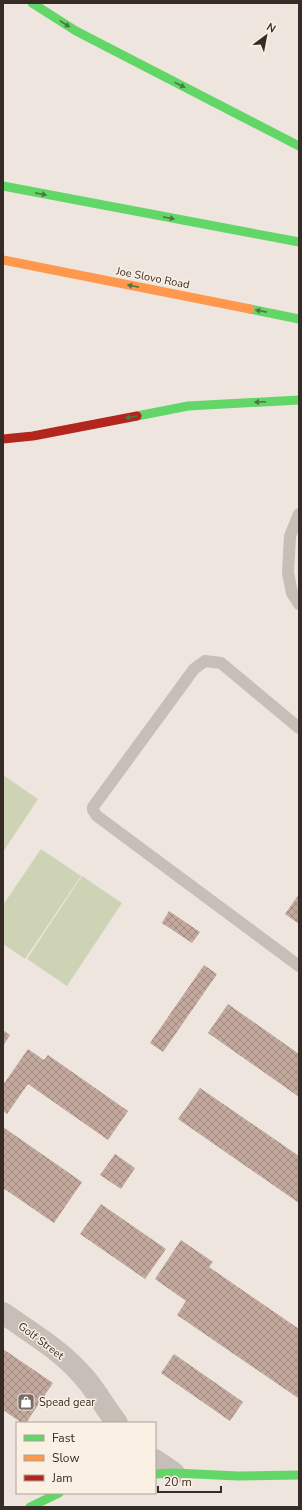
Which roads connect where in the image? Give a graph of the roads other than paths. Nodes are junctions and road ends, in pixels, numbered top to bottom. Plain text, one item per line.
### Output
1 (32, 3) edge
2 (299, 146) edge
3 (3, 186) edge
4 (299, 242) edge
5 (3, 260) edge
6 (299, 319) edge
7 (299, 400) edge
8 (3, 439) edge
9 (299, 514) edge
10 (299, 604) edge
11 (299, 728) edge
12 (299, 966) edge
13 (3, 1314) edge
14 (110, 1418) edge
15 (156, 1462) edge
16 (164, 1474) edge
17 (299, 1475) edge
18 (57, 1494) edge
19 (30, 1507) edge

1 -> 2 main road
3 -> 4 main road
6 -> 5 main road, Joe Slovo Road
7 -> 8 main road
9 - 10 lane
11 - 12 lane
13 - 14 street, Golf Street
15 - 16 street
16 - 17 main road
18 - 19 main road

